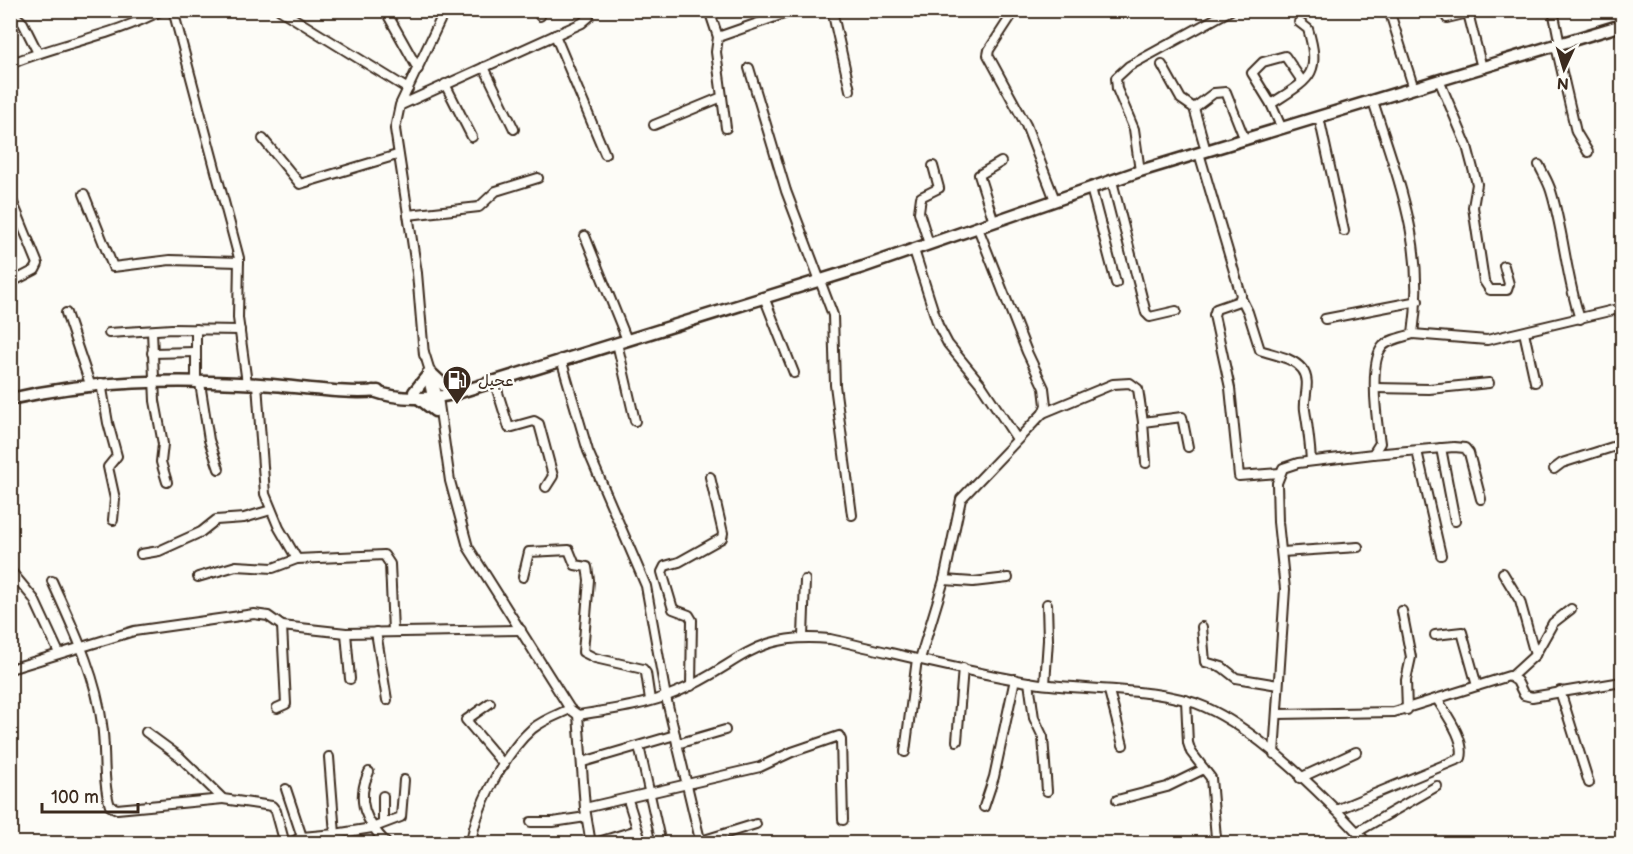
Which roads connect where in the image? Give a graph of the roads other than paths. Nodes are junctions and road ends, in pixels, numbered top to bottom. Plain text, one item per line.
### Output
1 (162, 10) edge
2 (173, 10) edge
3 (280, 10) edge
4 (385, 10) edge
5 (445, 10) edge
6 (589, 10) edge
7 (709, 10) edge
8 (795, 10) edge
9 (832, 10) edge
10 (1015, 10) edge
11 (1231, 10) edge
12 (1389, 10) edge
13 (1552, 10) edge
14 (10, 11) edge
15 (1447, 18) dead end
16 (1299, 22) dead end
17 (1623, 25) edge
18 (555, 35) junction
19 (718, 38) junction
20 (1558, 46) junction
21 (38, 53) junction
22 (10, 64) edge
23 (1162, 65) dead end
24 (484, 67) junction
25 (750, 68) dead end
26 (1482, 68) junction
27 (418, 69) junction
28 (1439, 80) junction
29 (1302, 81) junction
30 (446, 84) junction
31 (408, 89) junction
32 (1414, 89) junction
33 (850, 90) dead end
34 (722, 97) junction
35 (1373, 101) junction
36 (1271, 104) junction
37 (400, 105) junction
38 (1194, 108) junction
39 (1319, 117) junction
40 (654, 125) dead end
41 (726, 128) dead end
42 (514, 129) dead end
43 (1282, 129) junction
44 (472, 137) dead end
45 (263, 139) dead end
46 (1245, 140) junction
47 (1202, 152) junction
48 (1588, 152) dead end
49 (605, 154) dead end
50 (397, 155) junction
51 (1000, 162) dead end
52 (1539, 165) dead end
53 (933, 166) dead end
54 (1140, 171) junction
55 (538, 178) dead end
56 (1112, 181) junction
57 (1091, 188) junction
58 (84, 194) dead end
59 (11, 198) edge
60 (1055, 200) junction
61 (408, 215) junction
62 (994, 222) junction
63 (978, 228) junction
64 (1344, 231) dead end
65 (585, 236) dead end
66 (929, 244) junction
67 (914, 250) junction
68 (239, 262) junction
69 (1504, 266) dead end
70 (821, 280) junction
71 (10, 283) edge
72 (1116, 283) dead end
73 (764, 297) junction
74 (1241, 298) junction
75 (1418, 301) junction
76 (1623, 308) edge
77 (1176, 311) dead end
78 (66, 313) dead end
79 (1325, 319) dead end
80 (1580, 319) junction
81 (196, 329) junction
82 (240, 330) junction
83 (152, 331) junction
84 (1524, 332) junction
85 (109, 333) dead end
86 (1413, 334) junction
87 (622, 341) junction
88 (196, 352) junction
89 (152, 354) junction
90 (561, 359) junction
91 (794, 373) dead end
92 (430, 375) junction
93 (494, 380) junction
94 (1535, 382) dead end
95 (154, 383) junction
96 (198, 383) junction
97 (252, 383) junction
98 (1489, 383) dead end
99 (95, 384) junction
100 (1375, 388) junction
101 (415, 394) junction
102 (439, 394) junction
103 (10, 399) edge
104 (438, 410) junction
105 (1043, 413) junction
106 (635, 421) dead end
107 (1143, 422) junction
108 (1017, 439) junction
109 (1623, 444) edge
110 (1188, 447) dead end
111 (1441, 448) junction
112 (1417, 451) junction
113 (1373, 454) junction
114 (1311, 461) junction
115 (1146, 463) dead end
116 (219, 469) dead end
117 (1554, 469) dead end
118 (1280, 473) junction
119 (710, 477) dead end
120 (167, 482) dead end
121 (546, 487) dead end
122 (1481, 499) dead end
123 (271, 510) junction
124 (852, 516) dead end
125 (113, 520) dead end
126 (1455, 521) dead end
127 (1358, 547) dead end
128 (1282, 552) junction
129 (141, 554) dead end
130 (1441, 555) dead end
131 (297, 559) junction
132 (10, 570) edge
133 (1503, 573) dead end
134 (198, 577) dead end
135 (524, 578) dead end
136 (1008, 578) dead end
137 (806, 580) dead end
138 (944, 580) junction
139 (52, 581) dead end
140 (1047, 604) dead end
141 (1571, 609) dead end
142 (1402, 611) dead end
143 (282, 626) junction
144 (1202, 627) dead end
145 (521, 630) junction
146 (376, 632) junction
147 (393, 632) junction
148 (346, 633) junction
149 (1435, 635) dead end
150 (803, 637) junction
151 (81, 645) junction
152 (59, 652) junction
153 (1535, 655) junction
154 (919, 659) junction
155 (963, 668) junction
156 (10, 669) edge
157 (1511, 677) junction
158 (350, 679) dead end
159 (1015, 679) junction
160 (1029, 682) junction
161 (1623, 682) edge
162 (1045, 684) junction
163 (691, 686) junction
164 (1278, 686) junction
165 (1477, 686) junction
166 (1109, 691) junction
167 (1560, 691) junction
168 (666, 697) junction
169 (1437, 699) junction
170 (387, 700) dead end
171 (650, 700) junction
172 (1186, 700) junction
173 (490, 703) dead end
174 (277, 708) dead end
175 (570, 709) junction
176 (1407, 710) junction
177 (1278, 714) junction
178 (578, 715) junction
179 (724, 730) dead end
180 (146, 732) dead end
181 (676, 739) junction
182 (957, 741) dead end
183 (639, 746) junction
184 (1124, 746) dead end
185 (904, 752) dead end
186 (1356, 752) dead end
187 (1274, 754) junction
188 (329, 757) dead end
189 (583, 762) junction
190 (504, 765) junction
191 (1204, 769) junction
192 (369, 772) dead end
193 (1300, 778) junction
194 (404, 780) dead end
195 (1589, 783) dead end
196 (687, 786) junction
197 (1437, 786) dead end
198 (286, 789) dead end
199 (1047, 791) dead end
200 (650, 795) junction
201 (383, 796) dead end
202 (223, 799) junction
203 (628, 800) junction
204 (1117, 800) dead end
205 (984, 807) dead end
206 (1336, 810) junction
207 (586, 813) junction
208 (843, 820) dead end
209 (531, 822) dead end
210 (383, 823) junction
211 (756, 824) dead end
212 (372, 828) junction
213 (637, 830) junction
214 (1357, 832) junction
215 (335, 834) junction
216 (302, 837) junction
217 (1216, 838) dead end
218 (701, 842) edge
219 (287, 843) edge
220 (387, 843) edge
221 (471, 843) edge
222 (591, 843) edge
223 (642, 843) edge
224 (661, 843) edge
225 (1368, 843) edge

1 - 21 street
2 - 68 street
3 - 31 street
4 - 27 street
5 - 27 street
6 - 18 street
7 - 19 street
8 - 19 street
9 - 33 street
10 - 60 street
11 - 54 street
12 - 32 street
13 - 20 street
14 - 21 street
15 - 26 street
16 - 29 street
17 - 20 main road
18 - 24 street
18 - 49 street
19 - 34 street
20 - 26 main road
20 - 48 street
21 - 22 street
23 - 38 street
24 - 30 street
24 - 42 street
25 - 70 street
26 - 28 main road
27 - 31 street
28 - 32 main road
28 - 69 street
29 - 36 street
29 - 36 street
30 - 37 street
30 - 44 street
31 - 37 street
32 - 35 main road
34 - 40 street
34 - 41 street
35 - 39 main road
35 - 75 street
36 - 43 street
37 - 50 street
38 - 46 street
38 - 47 street
39 - 43 main road
39 - 64 street
43 - 46 main road
45 - 50 street
46 - 47 main road
47 - 54 main road
47 - 74 street
50 - 61 street
51 - 62 street
52 - 80 street
53 - 66 street
54 - 56 main road
55 - 61 street
56 - 57 main road
56 - 77 street
57 - 60 main road
57 - 72 street
58 - 68 street
59 - 71 street
60 - 62 main road
61 - 92 street
62 - 63 main road
63 - 66 main road
63 - 105 street
65 - 87 street
66 - 67 main road
67 - 70 main road
67 - 108 street
68 - 82 street
70 - 73 main road
70 - 124 street
73 - 87 main road
73 - 91 street
74 - 114 street
74 - 118 street
75 - 79 street
75 - 86 street
76 - 80 street
78 - 99 street
80 - 84 street
81 - 82 street
81 - 83 street
81 - 88 street
82 - 97 street
83 - 85 street
83 - 89 street
84 - 86 street
84 - 94 street
86 - 100 street
87 - 90 main road
87 - 106 street
88 - 89 street
88 - 96 street
89 - 95 street
90 - 93 main road
90 - 168 street
92 - 101 main road
92 - 102 main road
92 - 102 street
93 - 102 main road
93 - 121 street
95 - 96 main road
95 - 99 main road
95 - 120 street
96 - 97 main road
96 - 116 street
97 - 101 main road
97 - 123 street
98 - 100 street
99 - 103 main road
99 - 125 street
100 - 113 street
101 - 102 main road
101 - 104 main road
102 - 104 main road
102 - 104 street
104 - 145 street
105 - 107 street
105 - 108 street
107 - 110 street
107 - 115 street
108 - 138 street
109 - 117 street
111 - 112 street
111 - 122 street
111 - 126 street
112 - 113 street
112 - 130 street
113 - 114 street
114 - 118 street
118 - 128 street
119 - 163 street
123 - 129 street
123 - 131 street
127 - 128 street
128 - 164 street
131 - 134 street
131 - 147 street
132 - 152 street
133 - 153 street
135 - 171 street
136 - 138 street
137 - 150 street
138 - 154 street
139 - 151 street
140 - 162 street
141 - 153 street
142 - 176 street
143 - 148 street
143 - 151 street
143 - 174 street
144 - 164 street
145 - 147 street
145 - 175 street
146 - 147 street
146 - 148 street
146 - 170 street
148 - 158 street
149 - 165 street
150 - 154 street
150 - 163 street
151 - 152 street
151 - 202 street
152 - 156 street
153 - 157 street
154 - 155 street
154 - 185 street
155 - 159 street
155 - 182 street
157 - 165 street
157 - 167 street
159 - 160 street
159 - 205 street
160 - 162 street
160 - 199 street
161 - 167 street
162 - 166 street
163 - 168 street
164 - 177 street
165 - 169 street
166 - 172 street
166 - 184 street
167 - 195 street
168 - 171 street
168 - 181 street
169 - 176 street
169 - 206 street
171 - 178 street
172 - 187 street
172 - 191 street
173 - 190 street
175 - 178 street
175 - 190 street
176 - 177 street
177 - 187 street
178 - 189 street
179 - 181 street
180 - 202 street
181 - 183 street
181 - 196 street
183 - 189 street
183 - 200 street
186 - 193 street
187 - 193 street
188 - 215 street
189 - 207 street
190 - 221 street
191 - 204 street
191 - 217 street
192 - 212 street
193 - 206 street
194 - 210 street
196 - 200 street
196 - 208 street
196 - 218 street
197 - 214 street
198 - 216 street
200 - 203 street
200 - 224 street
201 - 210 street
202 - 219 street
203 - 207 street
203 - 213 street
206 - 214 street
207 - 209 street
207 - 222 street
210 - 212 street
211 - 218 street
212 - 215 street
212 - 220 street
213 - 222 street
213 - 223 street
214 - 225 street
215 - 216 street
216 - 219 street

